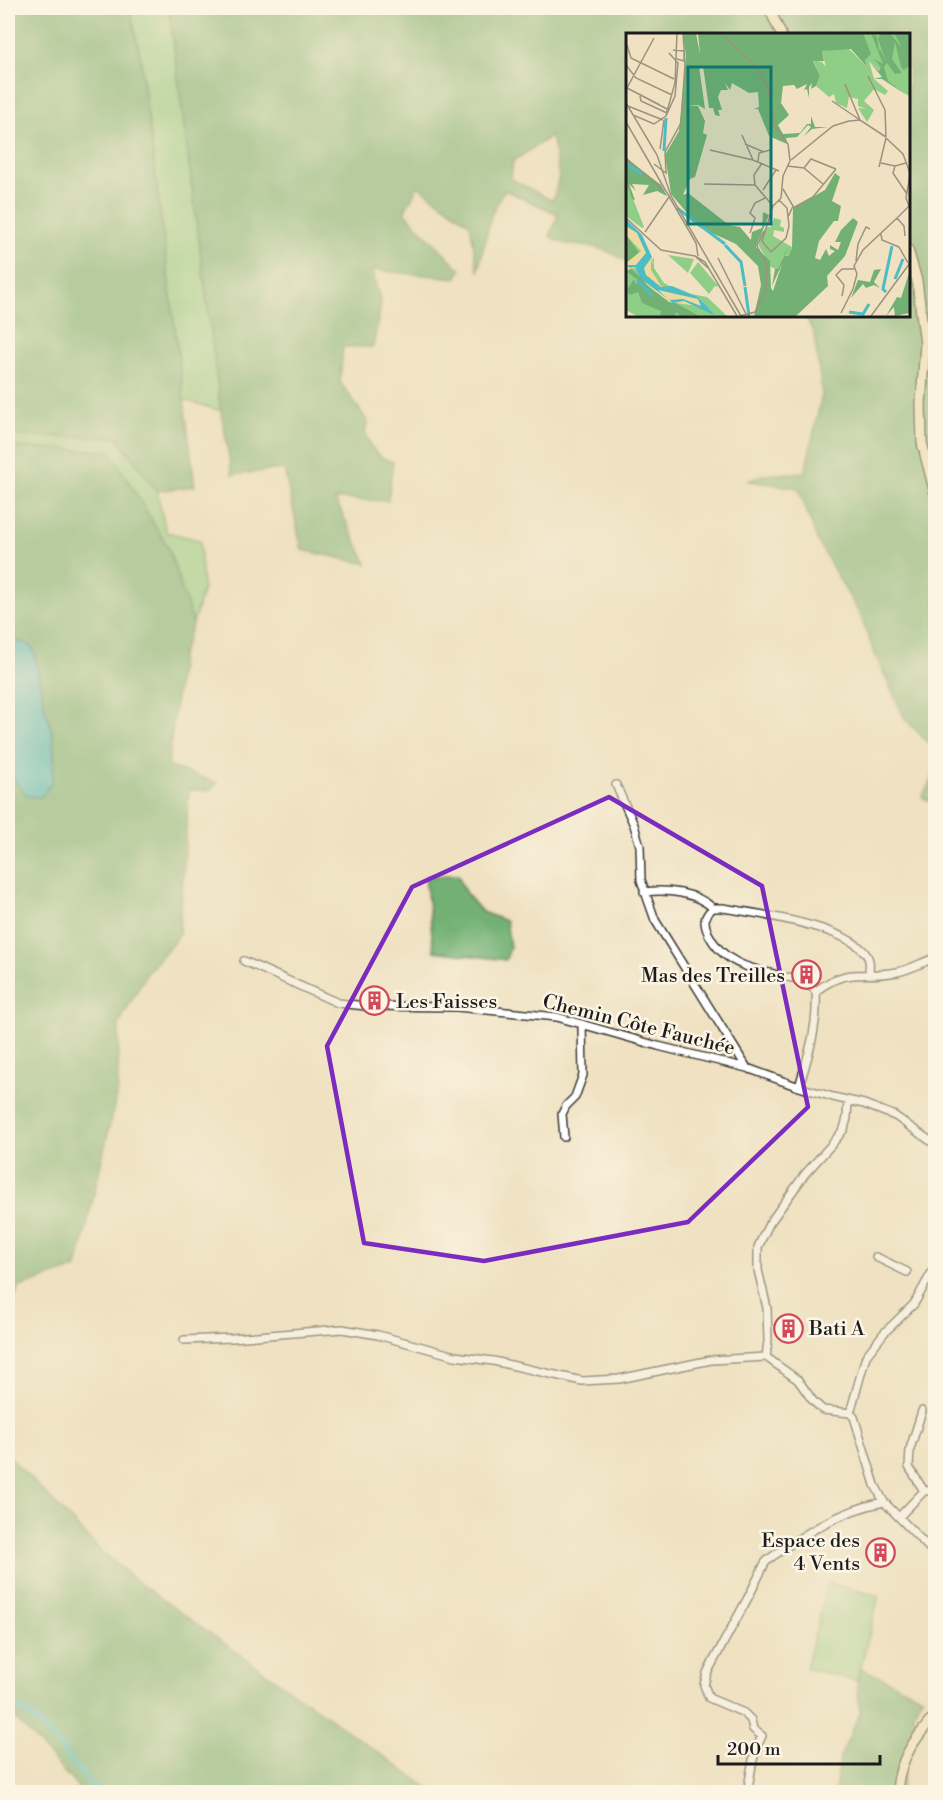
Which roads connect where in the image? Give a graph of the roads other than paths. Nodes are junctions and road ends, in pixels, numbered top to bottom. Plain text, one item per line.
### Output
1 (769, 8) edge
2 (781, 33) edge
3 (910, 254) edge
4 (936, 497) edge
5 (616, 785) dead end
6 (644, 892) junction
7 (713, 908) junction
8 (932, 959) dead end
9 (244, 961) dead end
10 (869, 974) junction
11 (816, 991) junction
12 (582, 1024) junction
13 (747, 1068) junction
14 (799, 1087) junction
15 (848, 1100) junction
16 (564, 1137) dead end
17 (936, 1145) edge
18 (876, 1257) dead end
19 (936, 1266) edge
20 (907, 1272) dead end
21 (184, 1340) dead end
22 (766, 1357) junction
23 (922, 1411) dead end
24 (850, 1413) junction
25 (936, 1490) edge
26 (924, 1491) junction
27 (884, 1502) junction
28 (899, 1517) junction
29 (936, 1555) edge
30 (936, 1714) edge
31 (747, 1792) edge
32 (897, 1792) edge

1 - 2 street
3 - 4 street
5 - 6 street
6 - 7 street
6 - 13 street
7 - 10 street
7 - 11 street
8 - 10 street
9 - 12 street, Chemin Côte Fauchée
10 - 11 street
11 - 14 street
12 - 13 street, Chemin Côte Fauchée
12 - 16 street
13 - 14 street, Chemin Côte Fauchée
14 - 15 street, Chemin Côte Fauchée
15 - 17 street, Chemin Côte Fauchée
15 - 22 street
18 - 20 street
19 - 24 street
21 - 22 street
22 - 24 street
23 - 26 street
24 - 27 street
25 - 26 street
26 - 28 street
27 - 28 street
27 - 31 street
28 - 29 street
30 - 32 street

